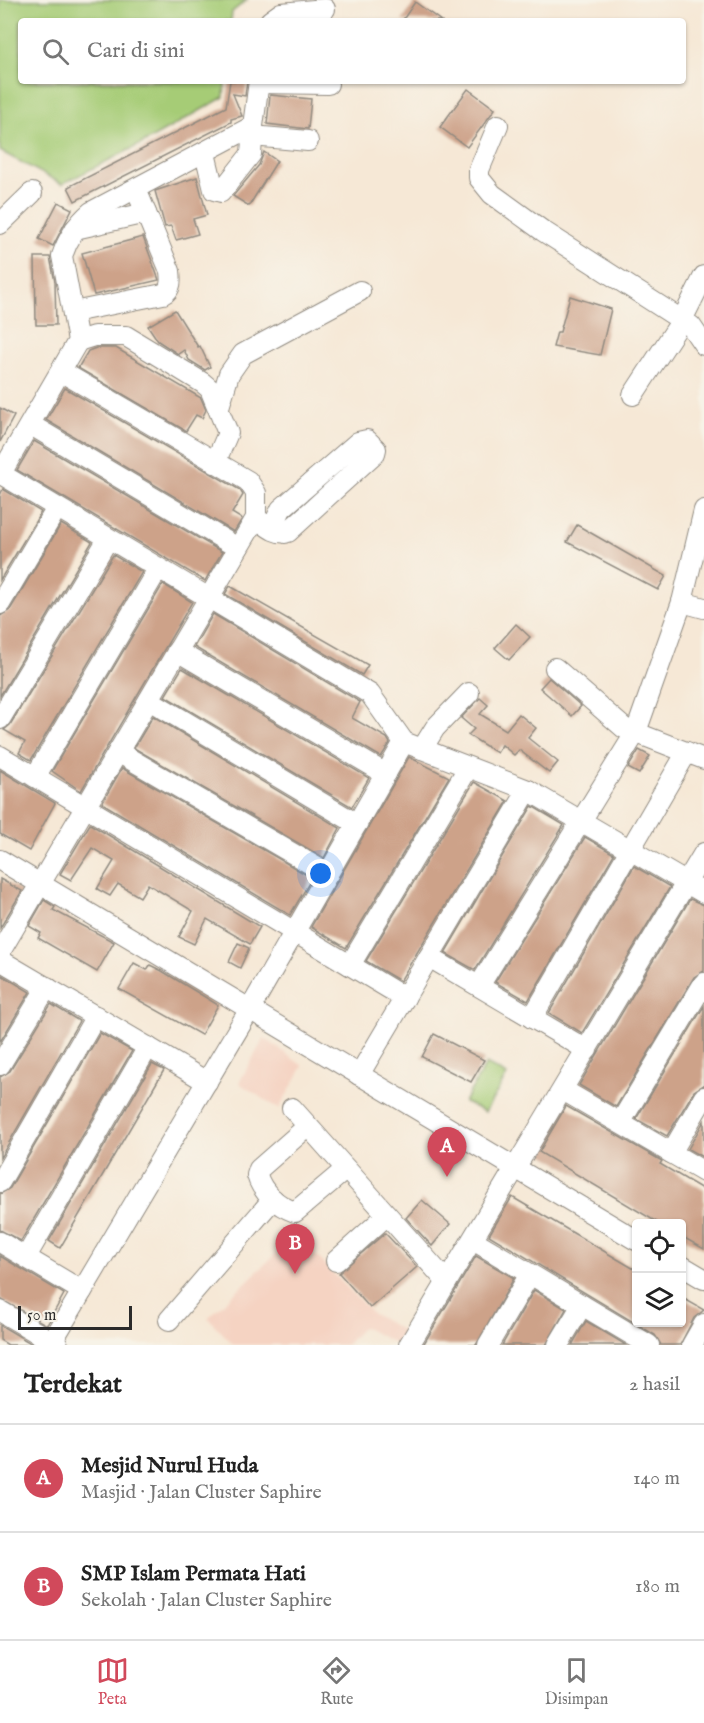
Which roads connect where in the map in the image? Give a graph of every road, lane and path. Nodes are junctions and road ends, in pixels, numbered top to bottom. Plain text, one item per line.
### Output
1 (325, 9) dead end
2 (274, 18) edge
3 (259, 84) edge
4 (498, 125) dead end
5 (252, 131) junction
6 (308, 141) dead end
7 (205, 153) junction
8 (136, 189) junction
9 (33, 193) dead end
10 (146, 213) junction
11 (0, 224) edge
12 (75, 229) junction
13 (704, 276) edge
14 (360, 291) dead end
15 (73, 312) junction
16 (682, 320) junction
17 (78, 341) junction
18 (704, 345) edge
19 (62, 372) junction
20 (633, 395) dead end
21 (219, 407) junction
22 (31, 425) junction
23 (215, 463) junction
24 (0, 475) edge
25 (317, 478) junction
26 (331, 494) junction
27 (57, 508) junction
28 (704, 510) edge
29 (256, 518) junction
30 (285, 533) junction
31 (108, 539) junction
32 (238, 548) junction
33 (158, 569) junction
34 (208, 599) junction
35 (682, 602) junction
36 (0, 604) edge
37 (704, 608) edge
38 (177, 651) junction
39 (555, 668) dead end
40 (469, 693) dead end
41 (149, 700) junction
42 (0, 719) edge
43 (636, 732) junction
44 (413, 746) junction
45 (118, 752) junction
46 (696, 755) edge
47 (0, 756) edge
48 (468, 768) junction
49 (386, 774) junction
50 (35, 777) junction
51 (528, 789) junction
52 (85, 808) junction
53 (582, 821) junction
54 (357, 824) junction
55 (631, 850) junction
56 (704, 853) edge
57 (0, 860) edge
58 (328, 874) junction
59 (687, 883) junction
60 (40, 885) junction
61 (704, 893) edge
62 (294, 932) junction
63 (0, 952) edge
64 (429, 957) junction
65 (0, 960) edge
66 (350, 965) junction
67 (704, 983) edge
68 (479, 986) junction
69 (46, 987) junction
70 (405, 998) junction
71 (250, 1010) junction
72 (96, 1017) junction
73 (532, 1018) junction
74 (148, 1047) junction
75 (587, 1050) junction
76 (0, 1065) edge
77 (359, 1075) junction
78 (207, 1082) junction
79 (563, 1090) junction
80 (704, 1097) edge
81 (292, 1108) dead end
82 (620, 1123) junction
83 (308, 1126) junction
84 (671, 1153) junction
85 (346, 1169) junction
86 (516, 1169) junction
87 (704, 1173) edge
88 (0, 1182) edge
89 (273, 1199) junction
90 (387, 1215) junction
91 (632, 1238) edge
92 (473, 1240) junction
93 (0, 1242) edge
94 (26, 1257) junction
95 (336, 1261) dead end
96 (686, 1269) edge
97 (530, 1274) junction
98 (704, 1279) edge
99 (447, 1282) junction
100 (82, 1291) junction
101 (582, 1305) junction
102 (0, 1311) edge
103 (169, 1320) dead end
104 (704, 1324) edge
105 (636, 1342) edge
106 (53, 1344) edge
107 (409, 1345) edge
108 (488, 1345) edge
109 (558, 1345) edge
110 (692, 1345) edge

1 - 2 street
3 - 5 street
4 - 16 street
5 - 6 street
5 - 7 street
5 - 7 street
7 - 8 street
8 - 10 street
8 - 12 street
9 - 11 street
10 - 12 street
10 - 15 street
12 - 15 street
13 - 16 street
14 - 21 street
15 - 17 street
16 - 18 street
16 - 20 street
17 - 19 street
17 - 21 street
19 - 22 street
19 - 23 street
21 - 23 street
22 - 24 street
22 - 32 street
23 - 29 street
24 - 27 street
25 - 26 street
25 - 26 street
25 - 30 street
26 - 30 street
27 - 31 street
27 - 36 street
28 - 35 street
29 - 30 street
29 - 32 street
31 - 33 street
31 - 42 street
32 - 34 street
33 - 34 street
33 - 50 street
34 - 38 street
34 - 44 street
35 - 37 street
35 - 43 street
38 - 41 street
38 - 49 street
39 - 43 street
40 - 44 street
41 - 45 street
41 - 54 street
43 - 46 street
43 - 53 street
44 - 48 street
44 - 49 street
45 - 52 street
45 - 58 street
46 - 55 street
47 - 50 street
48 - 51 street
48 - 66 street
49 - 54 street
50 - 52 street
51 - 53 street
51 - 64 street
52 - 60 street
52 - 62 street
53 - 55 street
53 - 68 street
54 - 58 street
55 - 59 street
55 - 73 street
56 - 59 street
57 - 60 street
58 - 62 street
59 - 61 street
59 - 75 street
60 - 63 street
60 - 71 street
62 - 66 street
62 - 71 street
64 - 68 street
64 - 70 street
65 - 69 street
66 - 70 street
67 - 82 street
68 - 73 street
69 - 72 street
69 - 76 street
70 - 77 street
71 - 77 street
71 - 78 street
72 - 74 street
72 - 88 street
73 - 75 street
74 - 78 street
74 - 94 street
75 - 79 street
77 - 86 street
78 - 100 street
79 - 82 street
79 - 86 street
80 - 84 street
81 - 83 street
82 - 84 street
83 - 85 street
83 - 89 street
84 - 87 street
85 - 89 street
85 - 90 street
86 - 91 street
86 - 92 street
89 - 103 street
90 - 95 street
90 - 99 street
92 - 97 street
92 - 99 street
93 - 94 street
94 - 100 street
96 - 98 street
97 - 101 street
97 - 108 street
99 - 107 street
100 - 106 street
101 - 105 street
101 - 109 street
102 - 106 street
104 - 110 street

